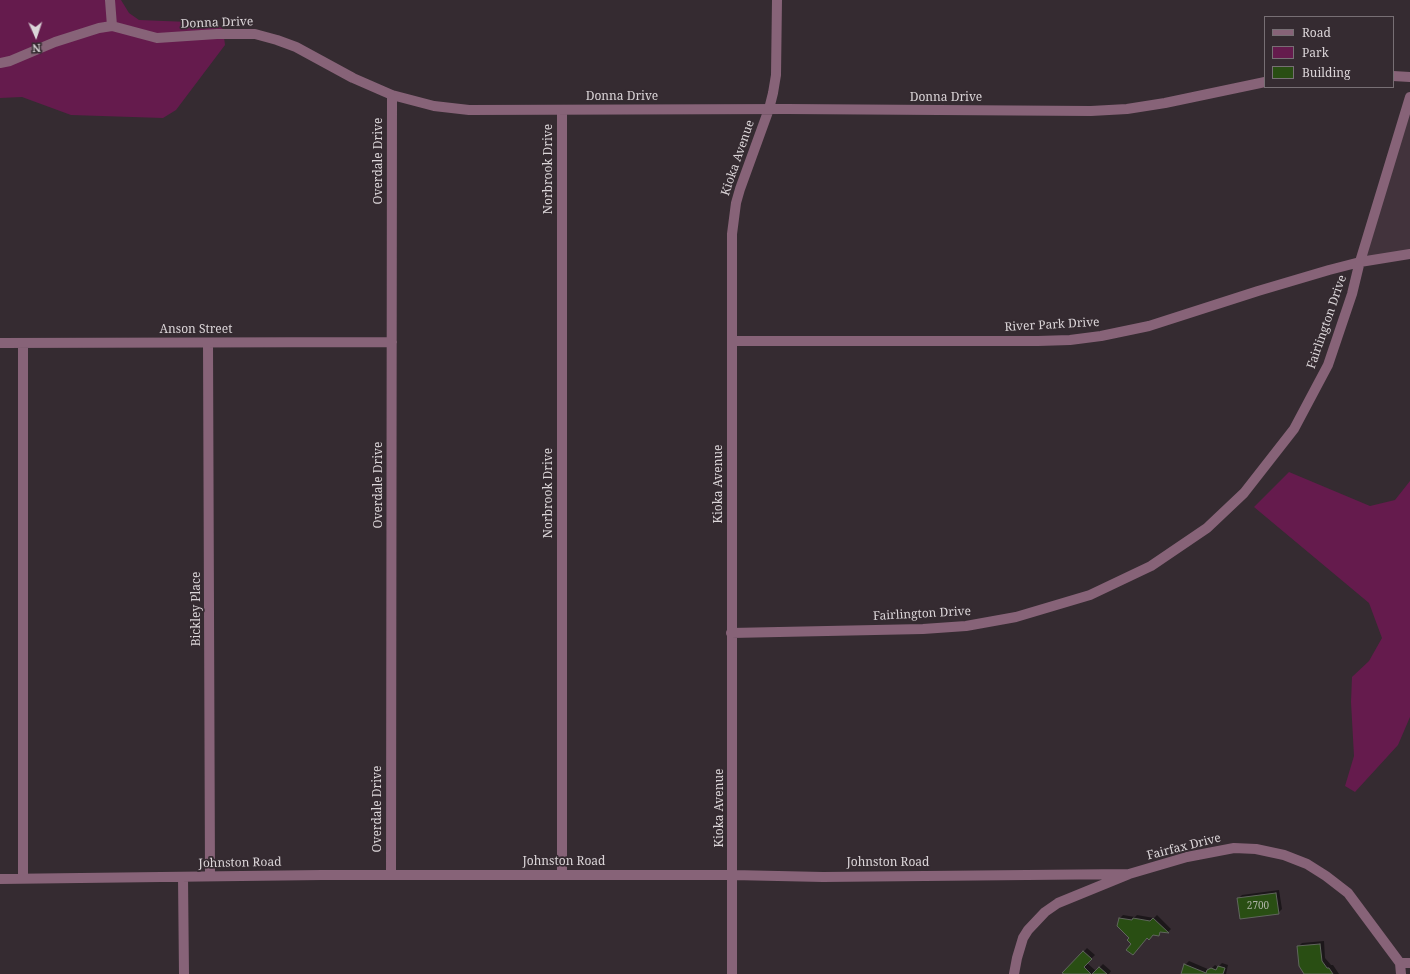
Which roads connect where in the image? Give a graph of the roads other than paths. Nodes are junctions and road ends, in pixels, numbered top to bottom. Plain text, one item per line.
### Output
1 (110, 0) edge
2 (777, 0) edge
3 (112, 26) junction
4 (0, 63) edge
5 (1394, 76) edge
6 (1410, 77) edge
7 (1264, 82) edge
8 (392, 95) junction
9 (1410, 97) edge
10 (562, 110) junction
11 (769, 110) junction
12 (1410, 254) edge
13 (1360, 262) junction
14 (733, 341) junction
15 (392, 342) junction
16 (0, 343) edge
17 (22, 343) junction
18 (208, 343) junction
19 (731, 633) junction
20 (1129, 874) junction
21 (562, 875) junction
22 (733, 875) junction
23 (183, 876) junction
24 (210, 876) junction
25 (391, 876) junction
26 (0, 878) edge
27 (23, 878) junction
28 (1405, 963) edge
29 (184, 974) edge
30 (732, 974) edge
31 (1014, 974) edge
32 (1401, 974) edge

1 - 3 street
2 - 11 street, Kioka Avenue
3 - 4 street, Donna Drive
3 - 8 street, Donna Drive
5 - 6 street
7 - 11 street, Donna Drive
8 - 10 street, Donna Drive
8 - 15 street, Overdale Drive
9 - 13 street, Fairlington Drive
10 - 11 street, Donna Drive
10 - 21 street, Norbrook Drive
11 - 14 street, Kioka Avenue
12 - 13 street, River Park Drive
13 - 14 street, River Park Drive
13 - 19 street, Fairlington Drive
14 - 19 street, Kioka Avenue
15 - 18 street, Anson Street
15 - 25 street, Overdale Drive
16 - 17 street, Anson Street
17 - 18 street, Anson Street
17 - 27 street
18 - 24 street, Bickley Place
19 - 22 street, Kioka Avenue
20 - 22 street, Johnston Road
20 - 28 street, Fairfax Drive
20 - 31 street, Fairfax Drive
21 - 22 street, Johnston Road
21 - 25 street, Johnston Road
22 - 30 street, Kioka Avenue
23 - 24 street, Johnston Road
23 - 27 street, Johnston Road
23 - 29 street
24 - 25 street, Johnston Road
26 - 27 street, Johnston Road
28 - 32 street

